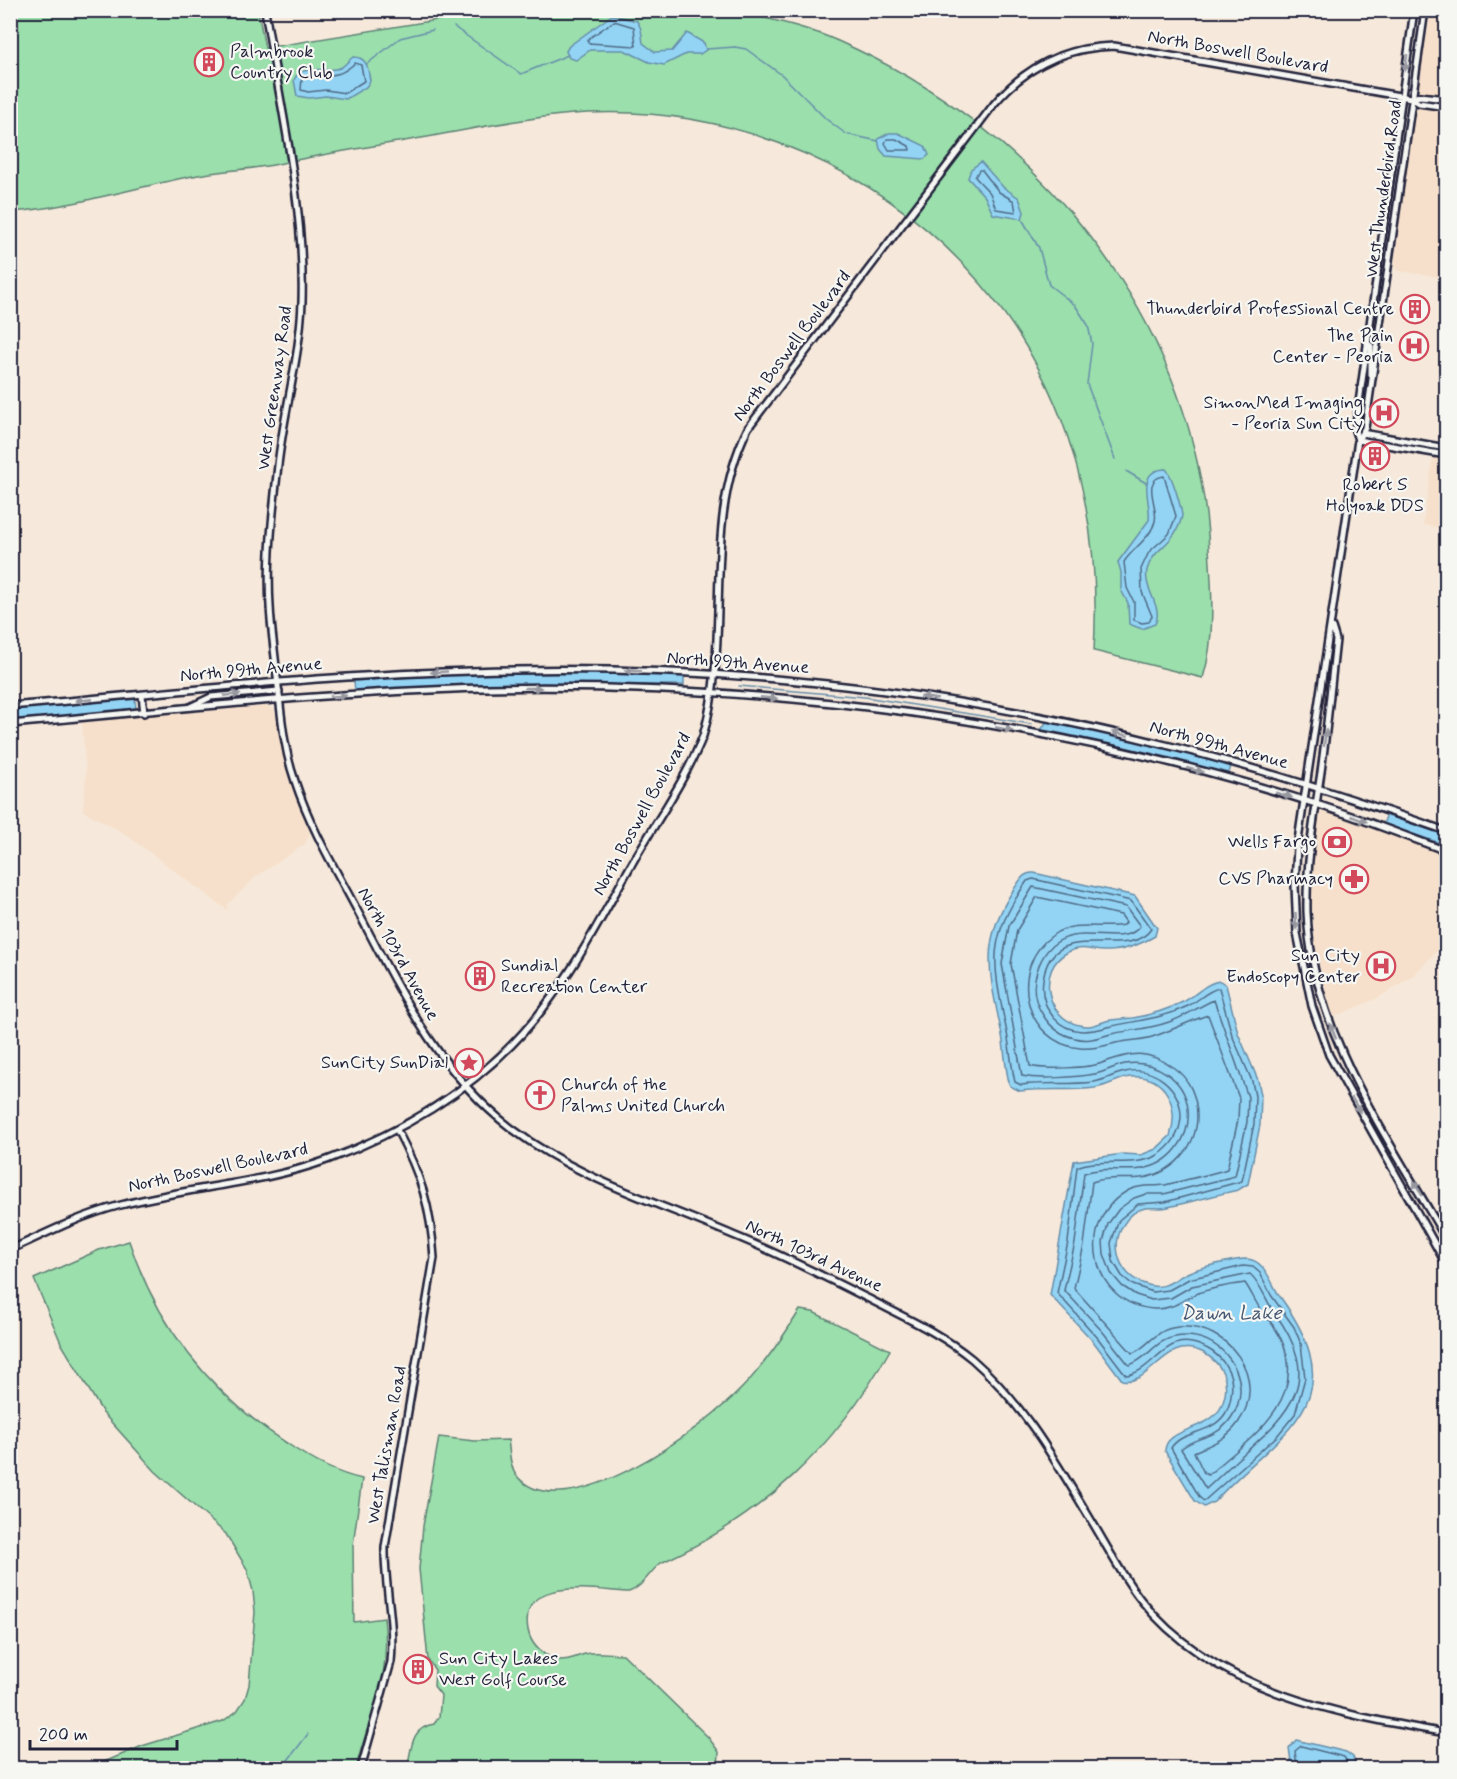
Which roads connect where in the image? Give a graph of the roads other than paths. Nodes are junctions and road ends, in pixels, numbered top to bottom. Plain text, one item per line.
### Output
1 (265, 10) edge
2 (1414, 10) edge
3 (1425, 10) edge
4 (1401, 96) junction
5 (1411, 98) junction
6 (1446, 99) edge
7 (1446, 107) edge
8 (1367, 343) junction
9 (1372, 380) junction
10 (1355, 431) junction
11 (1364, 433) junction
12 (1398, 439) junction
13 (1358, 440) junction
14 (1426, 444) junction
15 (1396, 446) junction
16 (1446, 448) edge
17 (1425, 451) junction
18 (1446, 455) edge
19 (1332, 627) junction
20 (713, 675) junction
21 (278, 682) junction
22 (279, 691) junction
23 (711, 693) junction
24 (142, 695) junction
25 (280, 700) junction
26 (10, 706) edge
27 (189, 708) junction
28 (144, 713) junction
29 (10, 724) edge
30 (1306, 785) junction
31 (1318, 789) junction
32 (1304, 800) junction
33 (1316, 804) junction
34 (1446, 831) edge
35 (1446, 851) edge
36 (466, 1085) junction
37 (397, 1130) junction
38 (1446, 1239) edge
39 (10, 1250) edge
40 (1446, 1264) edge
41 (1446, 1733) edge
42 (361, 1768) edge

1 - 21 street, West Greenway Road
2 -> 4 street, West Thunderbird Road
3 - 5 street, West Thunderbird Road
4 - 5 street, North Boswell Boulevard
4 - 8 street, West Thunderbird Road
4 - 20 street, North Boswell Boulevard
5 - 6 street
5 - 7 street
5 - 9 street, West Thunderbird Road
8 - 9 street
8 - 10 street, West Thunderbird Road
9 - 11 street, West Thunderbird Road
10 - 11 street
10 - 13 street, West Thunderbird Road
11 - 12 street
11 - 13 street
12 - 14 street
12 - 15 street
13 - 15 street
13 - 19 street, West Thunderbird Road
14 - 16 street
14 - 17 street
15 - 17 street
17 - 18 street
19 - 30 street, West Thunderbird Road
31 -> 19 street, West Thunderbird Road
20 -> 21 street, North 99th Avenue
20 - 23 street, North Boswell Boulevard
30 -> 20 street, North 99th Avenue
21 - 22 street, West Greenway Road
21 - 24 street, North 99th Avenue
22 - 25 street, West Greenway Road
27 -> 22 street, North 99th Avenue
25 -> 23 street, North 99th Avenue
23 -> 32 street, North 99th Avenue
23 - 36 street, North Boswell Boulevard
24 -> 26 street, North 99th Avenue
24 - 28 street
25 - 27 street, North 99th Avenue
25 - 36 street, North 103rd Avenue
27 - 28 street, North 99th Avenue
28 - 29 street, North 99th Avenue
30 - 31 street, North 99th Avenue
30 - 32 street, West Thunderbird Road
31 - 33 street, West Thunderbird Road
31 - 34 street, North 99th Avenue
32 - 33 street, North 99th Avenue
32 -> 40 street, West Thunderbird Road
33 -> 35 street, North 99th Avenue
38 -> 33 street, West Thunderbird Road
36 - 37 street, North Boswell Boulevard
36 - 41 street, North 103rd Avenue
37 - 39 street, North Boswell Boulevard
37 - 42 street, West Talisman Road

